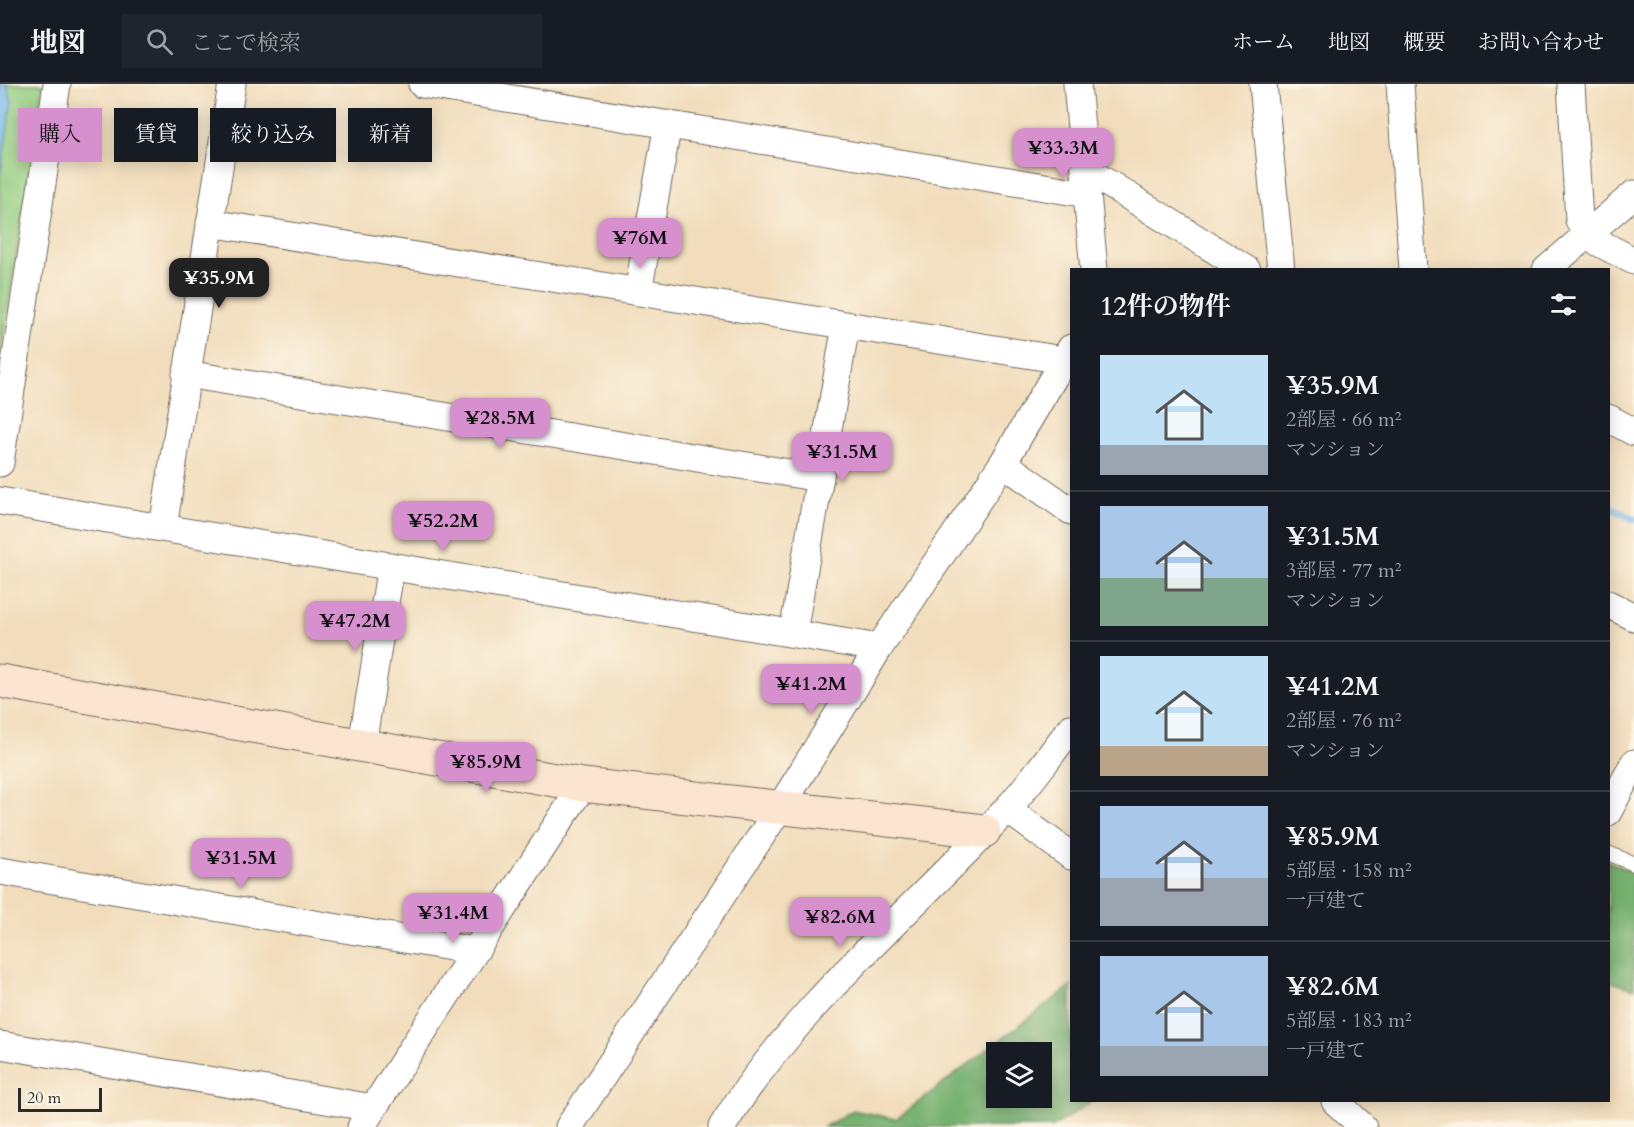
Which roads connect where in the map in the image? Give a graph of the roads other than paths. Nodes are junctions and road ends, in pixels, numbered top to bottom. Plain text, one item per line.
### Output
1 (57, 84) edge
2 (232, 84) edge
3 (422, 84) edge
4 (1077, 84) edge
5 (1263, 84) edge
6 (1400, 84) edge
7 (1571, 84) edge
8 (668, 124) junction
9 (1086, 182) junction
10 (1634, 194) edge
11 (210, 223) junction
12 (1586, 236) junction
13 (1634, 261) edge
14 (1094, 268) edge
15 (1243, 268) edge
16 (1281, 268) edge
17 (1413, 268) edge
18 (1548, 268) edge
19 (638, 292) junction
20 (846, 326) junction
21 (1067, 354) edge
22 (186, 374) junction
23 (1610, 419) edge
24 (1634, 432) edge
25 (0, 463) edge
26 (1003, 464) junction
27 (820, 478) junction
28 (0, 501) edge
29 (1070, 510) edge
30 (162, 528) junction
31 (392, 566) junction
32 (1610, 605) edge
33 (1634, 616) edge
34 (794, 633) junction
35 (879, 648) junction
36 (0, 681) edge
37 (1070, 729) edge
38 (362, 745) junction
39 (1634, 763) edge
40 (584, 785) junction
41 (781, 806) junction
42 (1610, 808) edge
43 (995, 820) junction
44 (1610, 854) edge
45 (1070, 856) edge
46 (1634, 864) edge
47 (0, 871) edge
48 (475, 951) junction
49 (0, 1045) edge
50 (1336, 1102) edge
51 (367, 1117) edge
52 (569, 1127) edge
53 (722, 1127) edge
54 (1363, 1127) edge

1 - 25 street
2 - 11 street
3 - 8 street
4 - 9 street
5 - 16 street
6 - 17 street
7 - 12 street
8 - 9 street
8 - 19 street
9 - 14 street
9 - 15 street
10 - 12 street
11 - 19 street
11 - 22 street
12 - 13 street
12 - 18 street
19 - 20 street
20 - 21 street
20 - 27 street
21 - 26 street
22 - 27 street
22 - 30 street
23 - 24 street
26 - 29 street
26 - 35 street
27 - 34 street
28 - 30 street
30 - 31 street
31 - 34 street
31 - 38 street
32 - 33 street
34 - 35 street
35 - 41 street
36 - 38 street
37 - 43 street
38 - 40 street
39 - 42 street
40 - 41 street
40 - 48 street
41 - 43 street
41 - 52 street
43 - 45 street
43 - 53 street
44 - 46 lane
47 - 48 street
48 - 51 street
49 - 51 street
50 - 54 street

